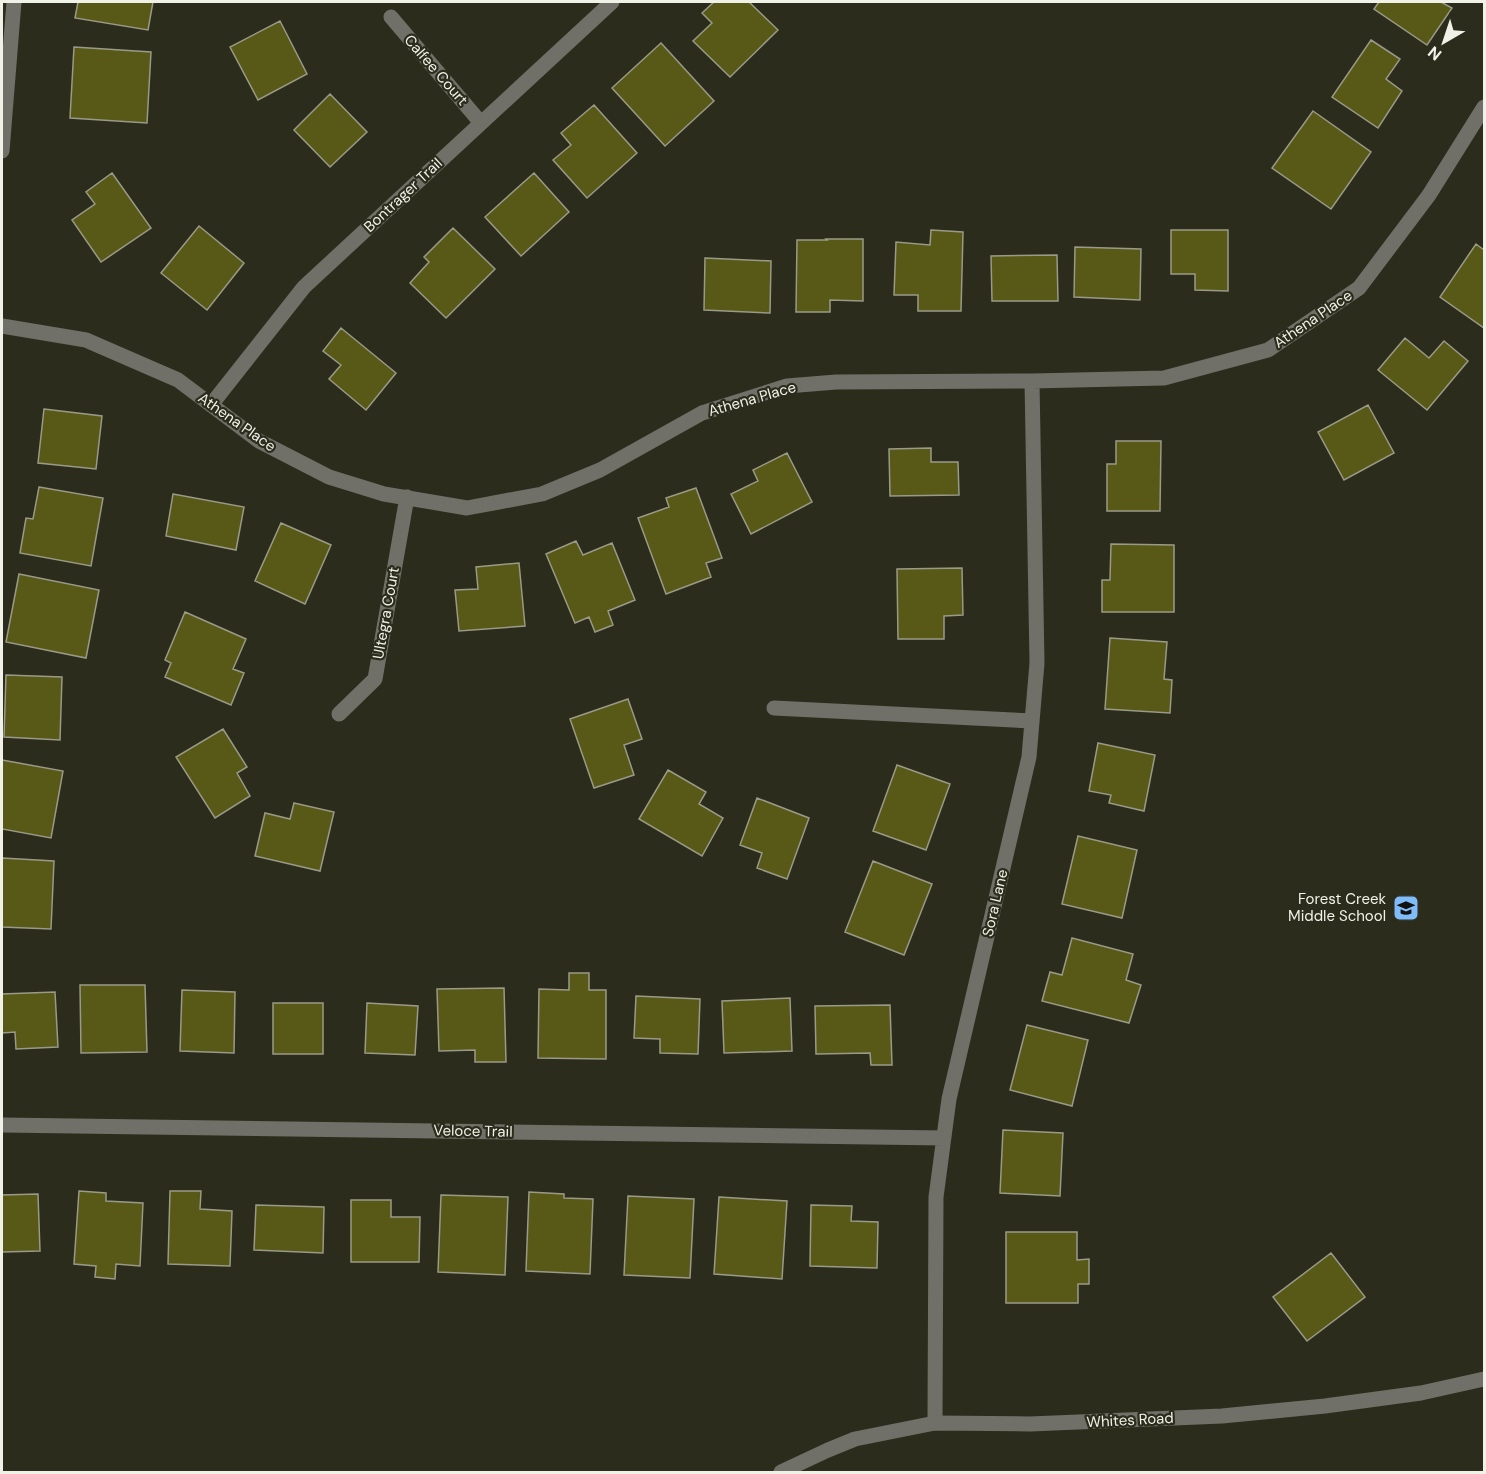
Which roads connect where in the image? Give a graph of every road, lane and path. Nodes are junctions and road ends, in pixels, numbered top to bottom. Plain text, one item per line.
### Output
1 (14, 2) edge
2 (612, 2) edge
3 (391, 17) dead end
4 (1485, 107) edge
5 (481, 123) junction
6 (2, 152) edge
7 (2, 326) edge
8 (1032, 381) junction
9 (211, 405) junction
10 (406, 498) junction
11 (774, 708) dead end
12 (339, 714) dead end
13 (1032, 721) junction
14 (2, 1125) edge
15 (944, 1138) junction
16 (1485, 1379) edge
17 (935, 1423) junction
18 (781, 1473) edge

1 - 6 street
2 - 5 street, Bontrager Trail
3 - 5 street, Calfee Court
4 - 8 street, Athena Place
5 - 9 street, Bontrager Trail
7 - 9 street, Athena Place
8 - 10 street, Athena Place
8 - 13 street, Sora Lane
9 - 10 street, Athena Place
10 - 12 street, Ultegra Court
11 - 13 street
13 - 15 street, Sora Lane
14 - 15 street, Veloce Trail
15 - 17 street, Sora Lane
16 - 17 street, Whites Road
17 - 18 street, Whites Road

